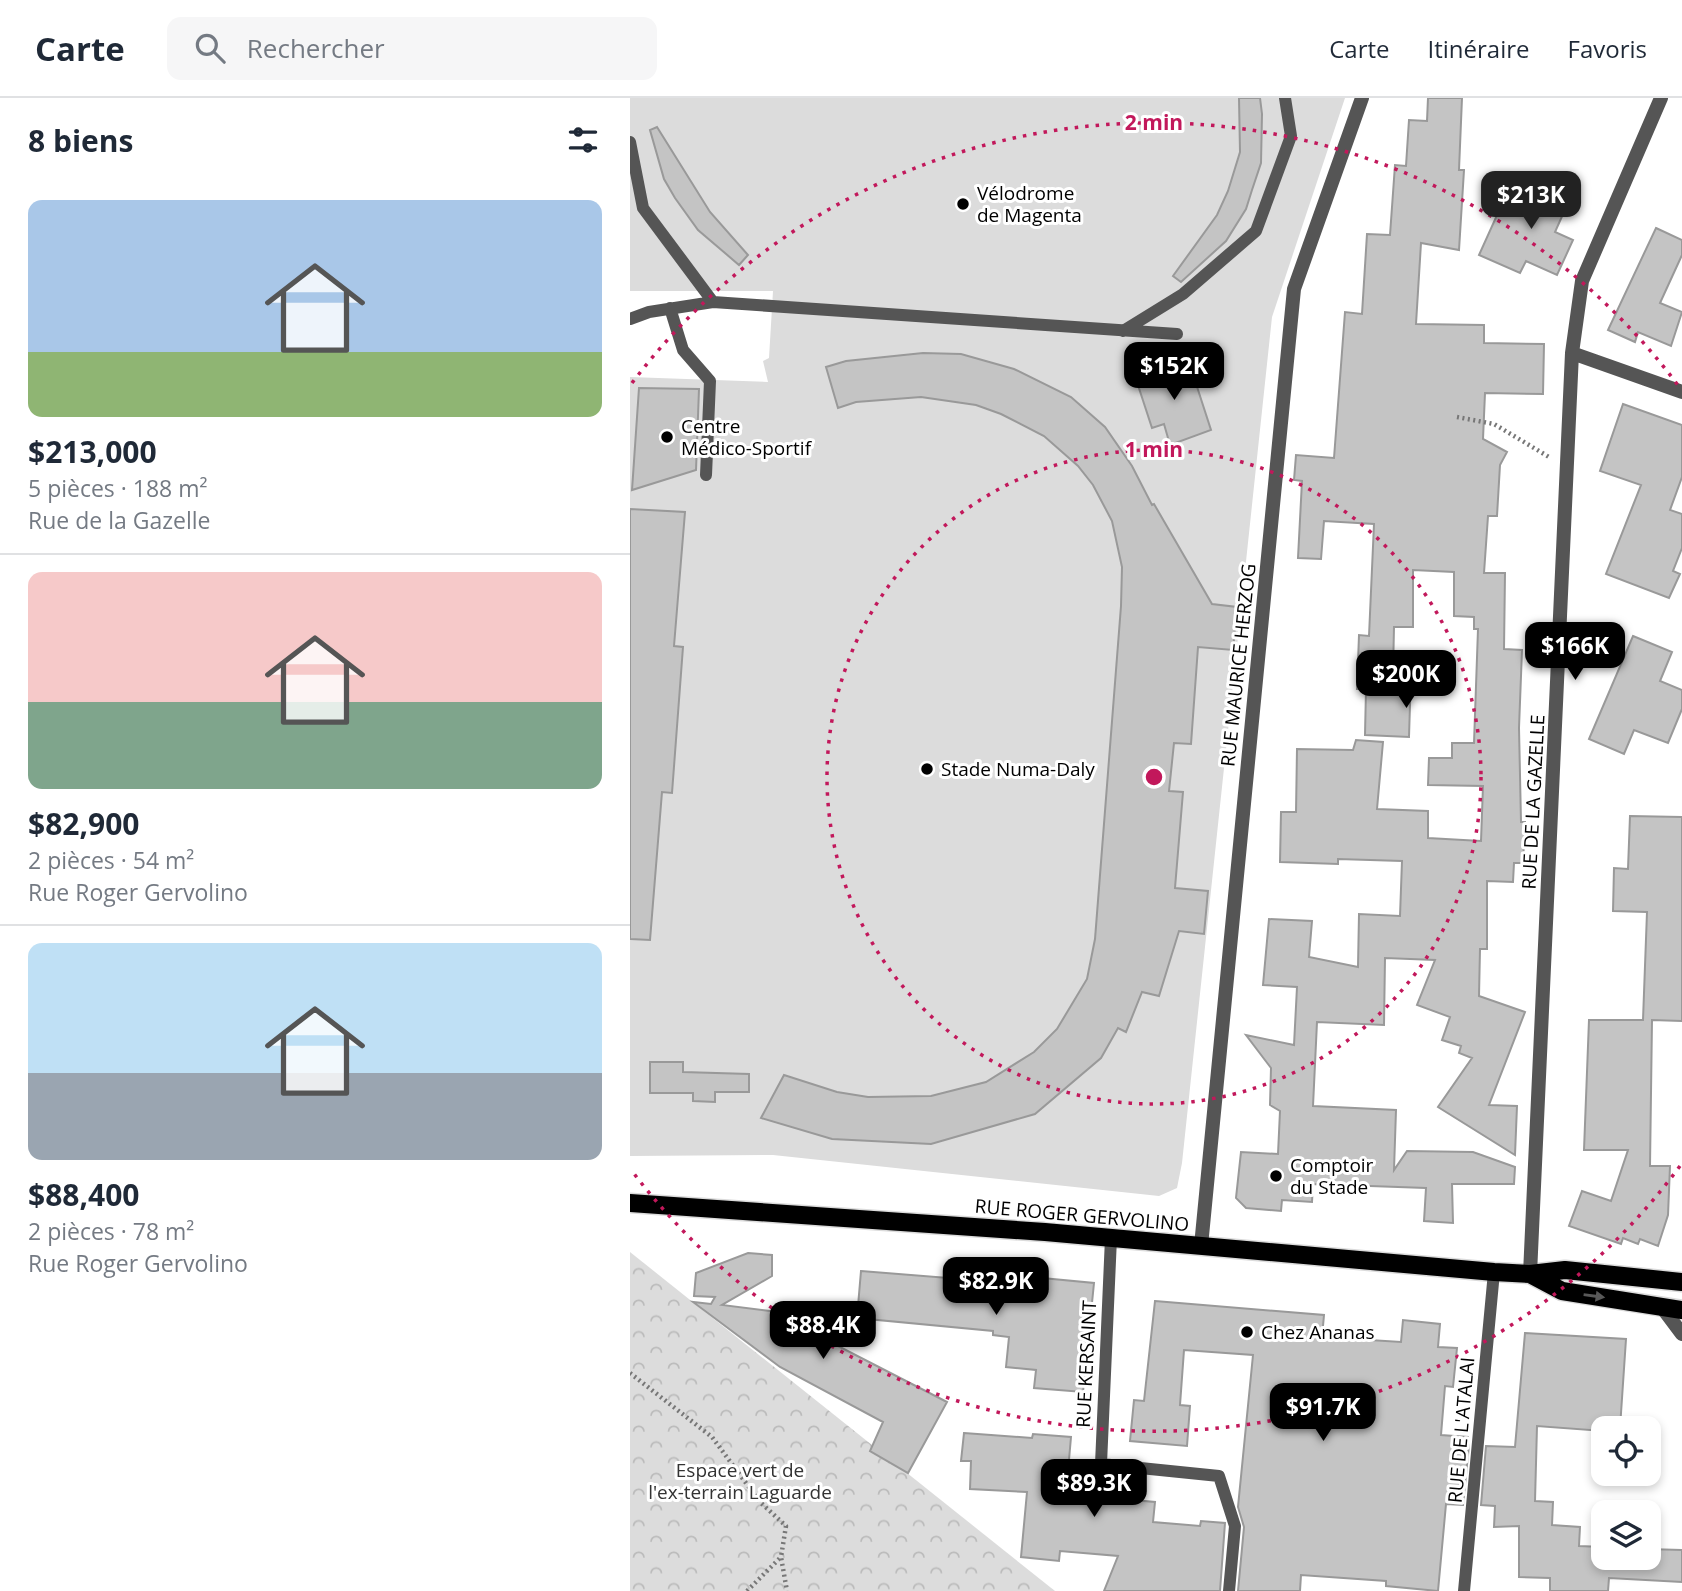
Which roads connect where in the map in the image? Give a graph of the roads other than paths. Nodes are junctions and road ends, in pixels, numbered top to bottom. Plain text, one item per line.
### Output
1 (1285, 98) edge
2 (1362, 98) edge
3 (1661, 98) edge
4 (630, 142) edge
5 (713, 302) junction
6 (670, 308) junction
7 (630, 319) edge
8 (1123, 331) junction
9 (1177, 334) dead end
10 (1572, 353) junction
11 (1682, 392) edge
12 (706, 475) dead end
13 (630, 1203) edge
14 (1111, 1238) junction
15 (1201, 1246) junction
16 (1494, 1272) junction
17 (1530, 1274) junction
18 (1682, 1282) edge
19 (1661, 1306) junction
20 (1682, 1310) edge
21 (1682, 1334) edge
22 (1229, 1591) edge
23 (1464, 1591) edge

1 - 8 lane
2 - 15 street, RUE MAURICE HERZOG
3 - 10 street, RUE DE LA GAZELLE
4 - 5 lane
5 - 6 lane
5 - 8 lane
6 - 7 lane
6 - 12 lane
8 - 9 lane
10 - 11 street
10 - 17 street, RUE DE LA GAZELLE
13 - 14 main road, RUE ROGER GERVOLINO
14 - 15 main road, RUE ROGER GERVOLINO
14 - 22 lane, RUE KERSAINT
15 - 16 main road, RUE ROGER GERVOLINO
16 - 17 main road, RUE ROGER GERVOLINO
16 - 23 lane, RUE DE L'ATALAI
17 - 18 main road, RUE ROGER GERVOLINO
17 -> 19 main road, RUE ROGER GERVOLINO
19 - 20 main road, RUE ROGER GERVOLINO
19 - 21 street

